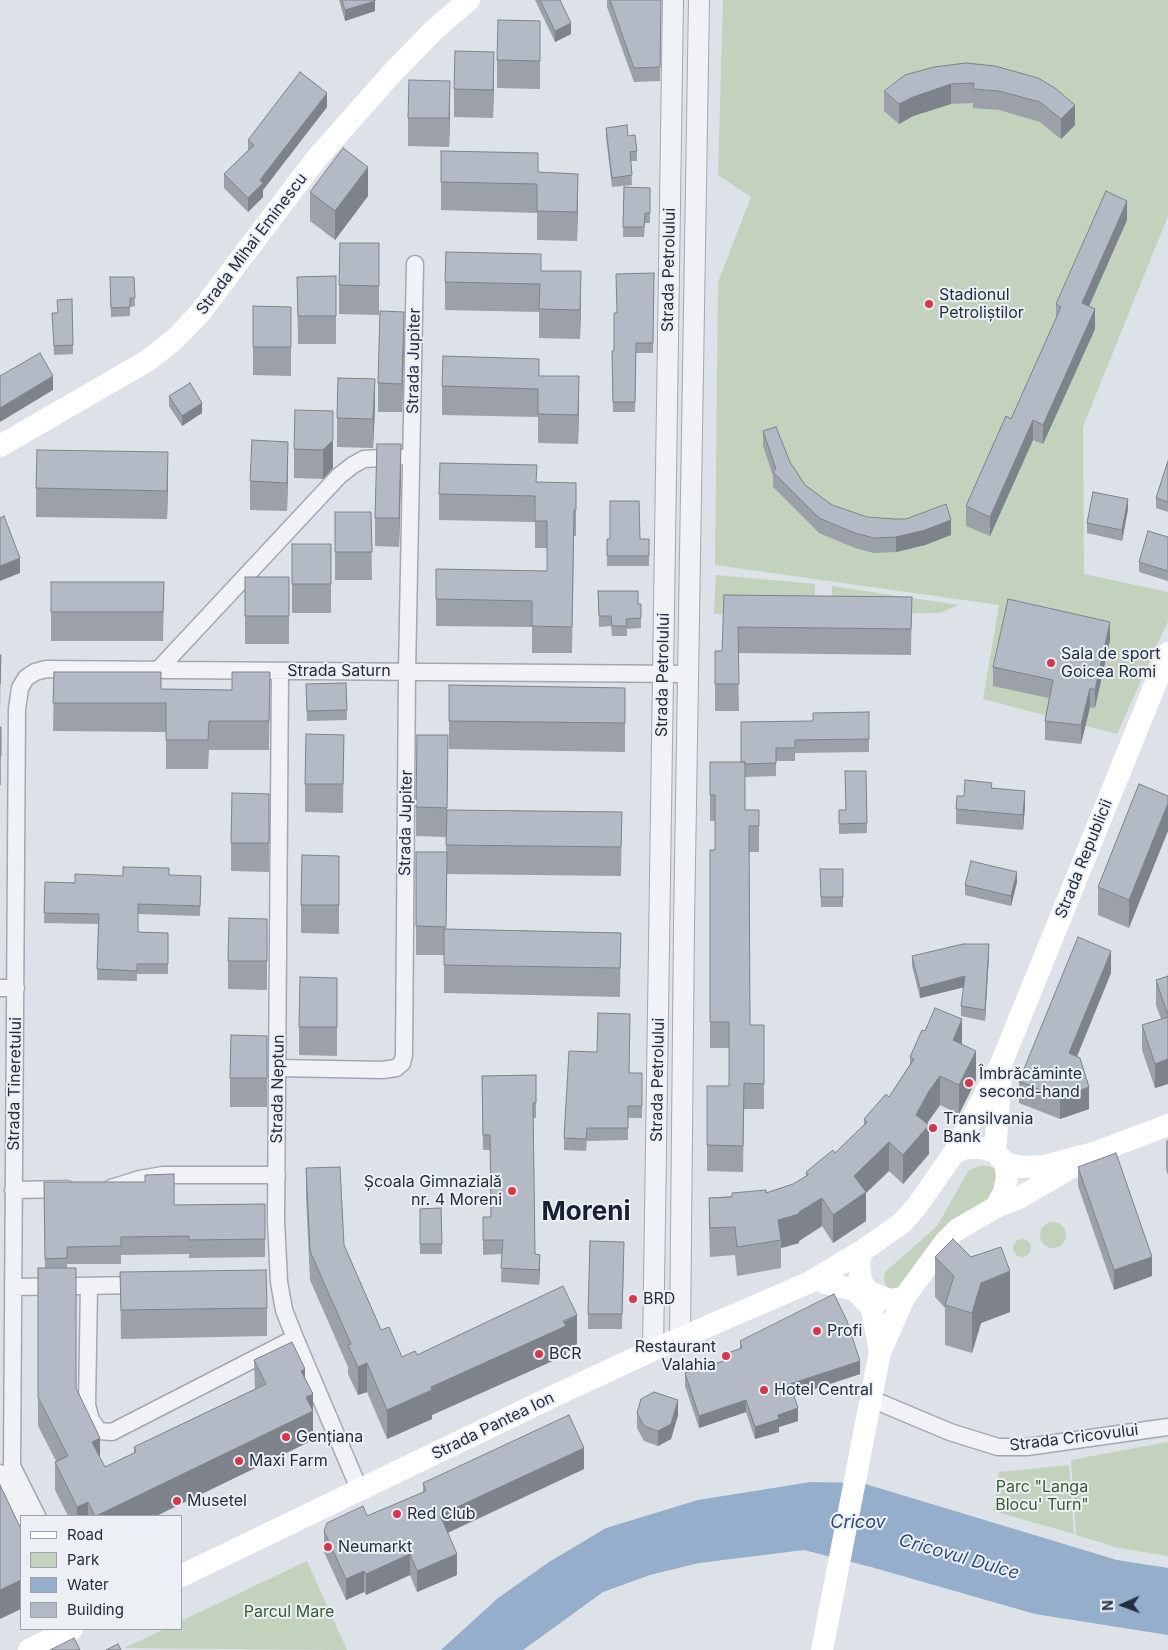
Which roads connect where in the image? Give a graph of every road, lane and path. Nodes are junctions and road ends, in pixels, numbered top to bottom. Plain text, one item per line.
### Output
1 (469, 0) edge
2 (673, 0) edge
3 (699, 0) edge
4 (670, 220) junction
5 (695, 220) junction
6 (415, 264) dead end
7 (0, 446) edge
8 (412, 458) junction
9 (1168, 653) edge
10 (158, 670) junction
11 (407, 671) junction
12 (280, 672) junction
13 (663, 674) junction
14 (688, 674) junction
15 (17, 709) joint
16 (684, 924) junction
17 (659, 925) junction
18 (8, 988) edge
19 (1002, 1064) junction
20 (278, 1068) junction
21 (996, 1122) junction
22 (1168, 1125) edge
23 (954, 1153) junction
24 (1094, 1153) junction
25 (1000, 1158) junction
26 (1046, 1166) junction
27 (277, 1175) junction
28 (97, 1188) edge
29 (78, 1189) edge
30 (13, 1190) junction
31 (996, 1207) junction
32 (862, 1251) junction
33 (6, 1270) edge
34 (261, 1282) edge
35 (279, 1282) junction
36 (817, 1283) junction
37 (156, 1284) edge
38 (89, 1286) junction
39 (13, 1287) junction
40 (867, 1295) junction
41 (904, 1298) junction
42 (294, 1338) junction
43 (680, 1338) junction
44 (653, 1350) junction
45 (880, 1352) junction
46 (869, 1398) junction
47 (1168, 1427) edge
48 (4, 1468) edge
49 (360, 1491) junction
50 (20, 1515) edge
51 (36, 1515) edge
52 (182, 1576) edge
53 (70, 1630) edge
54 (29, 1650) edge
55 (822, 1650) edge

1 - 7 main road, Strada Mihai Eminescu
2 - 4 street, Strada Petrolului
3 - 5 street, Strada Petrolului
4 - 5 street
4 - 13 street, Strada Petrolului
5 - 14 street, Strada Petrolului
6 - 8 street, Strada Jupiter
8 - 10 street
8 - 11 street, Strada Jupiter
9 - 19 main road, Strada Republicii
10 - 12 street, Strada Saturn
10 - 15 street, Strada Saturn
11 - 12 street, Strada Saturn
11 - 13 street, Strada Saturn
11 - 20 street, Strada Jupiter
12 - 20 street, Strada Neptun
13 - 14 street, Strada Saturn
13 - 17 street, Strada Petrolului
14 - 16 street, Strada Petrolului
15 - 18 street, Strada Tineretului
16 - 17 street
16 - 43 street, Strada Petrolului
17 - 44 street, Strada Petrolului
18 - 30 street, Strada Tineretului
19 - 21 main road, Strada Republicii
19 - 23 main road, Strada Republicii
20 - 27 street, Strada Neptun
21 - 25 main road, Strada Republicii
21 - 26 main road
22 - 24 main road
23 - 25 main road
23 - 32 main road, Strada Republicii
24 - 26 main road
24 - 31 main road
25 - 26 main road
25 - 31 main road, Strada Republicii
27 - 28 street
27 - 35 street, Strada Neptun
29 - 30 street
30 - 33 street, Strada Tineretului
31 - 41 main road
32 - 36 main road, Strada Pantea Ion
32 - 40 main road
33 - 39 street, Strada Tineretului
34 - 35 street
35 - 42 street, Strada Neptun
36 - 40 main road, Strada Pantea Ion
36 - 43 main road, Strada Pantea Ion
37 - 38 street
38 - 39 street
38 - 42 street
39 - 48 street, Strada Tineretului
40 - 41 main road, Strada Pantea Ion
40 - 45 main road
41 - 45 main road
42 - 49 street, Strada Neptun
43 - 44 main road, Strada Pantea Ion
44 - 49 main road, Strada Pantea Ion
45 - 46 main road
46 - 47 street, Strada Cricovului
46 - 55 main road
48 - 50 street, Strada Tineretului
48 - 51 street, Strada Tineretului
49 - 52 main road, Strada Pantea Ion
53 - 54 main road

